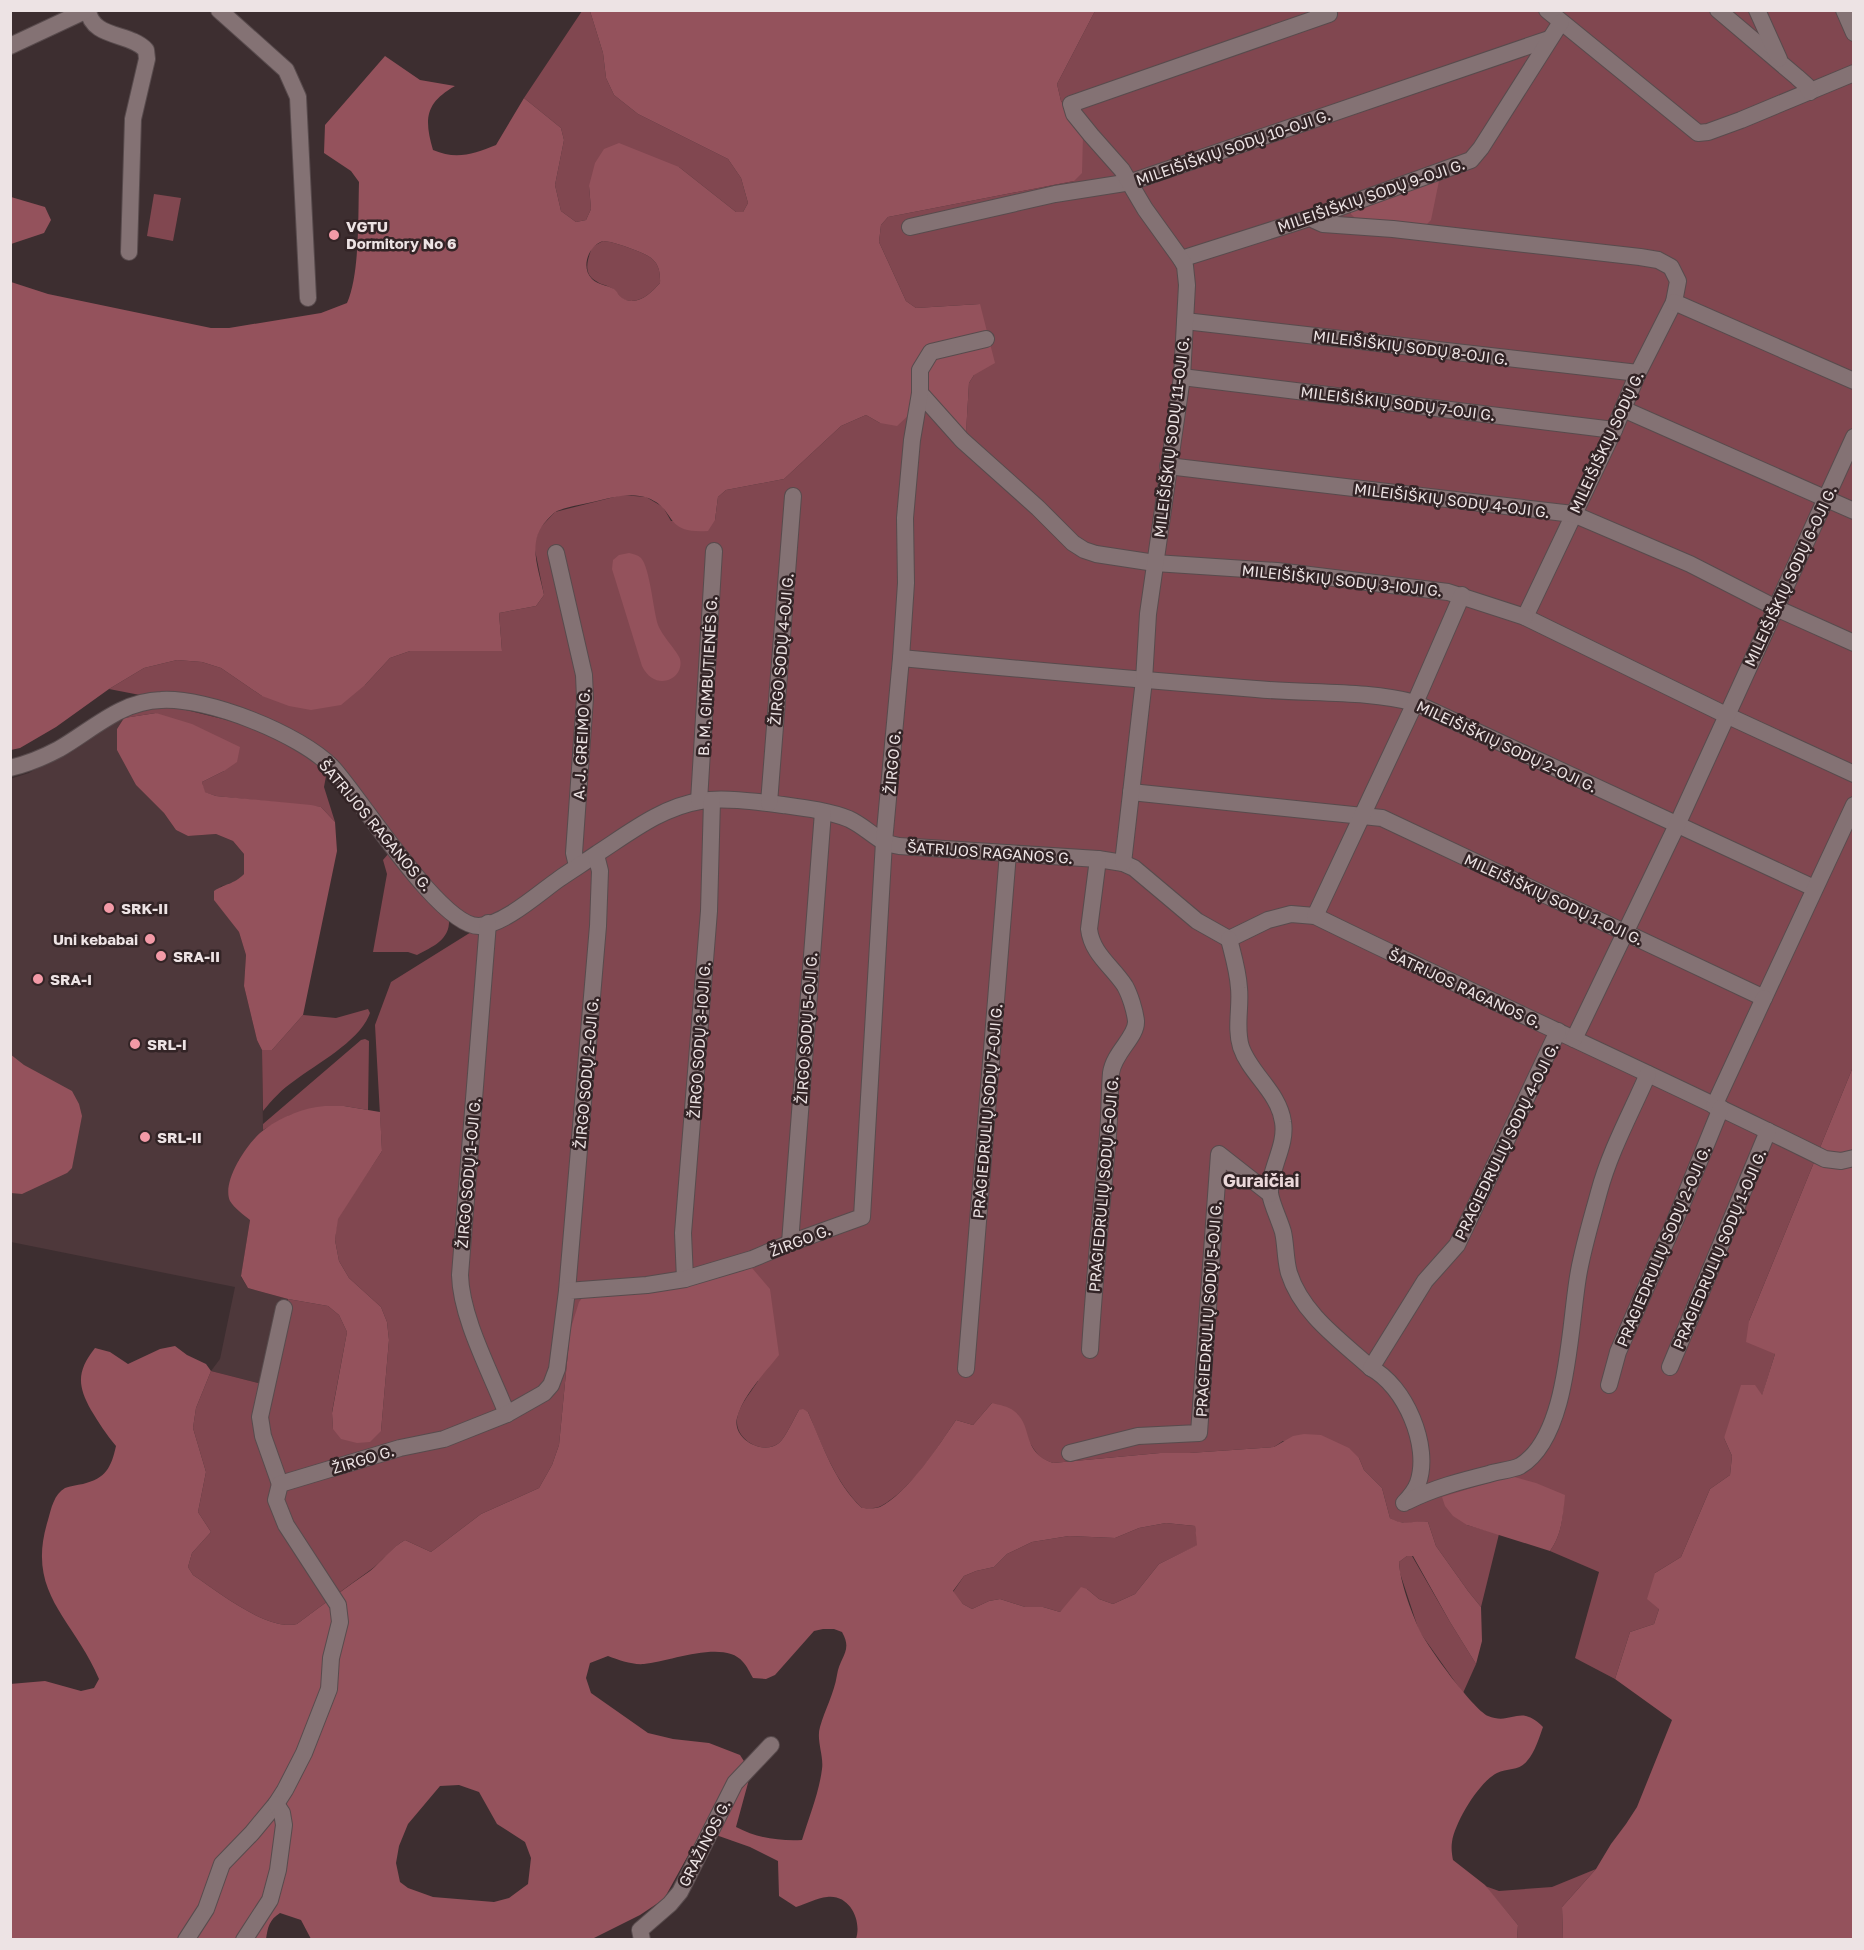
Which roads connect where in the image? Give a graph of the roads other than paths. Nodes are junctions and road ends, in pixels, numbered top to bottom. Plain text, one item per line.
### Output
1 (88, 10) edge
2 (219, 10) edge
3 (1546, 10) edge
4 (1718, 10) edge
5 (1757, 10) edge
6 (1844, 10) edge
7 (1329, 14) dead end
8 (1561, 22) junction
9 (1854, 33) edge
10 (1549, 39) junction
11 (10, 46) edge
12 (1780, 63) junction
13 (1854, 73) edge
14 (1810, 92) junction
15 (1131, 182) junction
16 (1313, 217) junction
17 (910, 226) dead end
18 (129, 252) dead end
19 (1181, 259) junction
20 (308, 298) dead end
21 (1674, 302) junction
22 (1185, 321) junction
23 (986, 339) dead end
24 (1638, 373) junction
25 (1182, 377) junction
26 (1854, 381) edge
27 (920, 393) junction
28 (1623, 409) junction
29 (1614, 430) junction
30 (1854, 437) edge
31 (1168, 466) junction
32 (793, 496) dead end
33 (1826, 498) junction
34 (1854, 511) edge
35 (1573, 514) junction
36 (714, 551) dead end
37 (556, 554) dead end
38 (1155, 563) junction
39 (1462, 595) junction
40 (1776, 608) junction
41 (1525, 616) junction
42 (1854, 643) edge
43 (901, 658) junction
44 (1144, 680) junction
45 (1416, 703) junction
46 (1726, 715) junction
47 (10, 768) edge
48 (1854, 774) edge
49 (1131, 792) junction
50 (706, 800) junction
51 (769, 803) junction
52 (1854, 805) edge
53 (823, 812) junction
54 (1363, 815) junction
55 (1677, 825) junction
56 (884, 842) junction
57 (1008, 853) junction
58 (596, 855) junction
59 (1098, 860) junction
60 (1123, 863) junction
61 (577, 866) junction
62 (1814, 888) junction
63 (1315, 916) junction
64 (488, 924) junction
65 (1625, 933) junction
66 (1229, 939) junction
67 (1764, 998) junction
68 (1558, 1031) junction
69 (1574, 1039) junction
70 (1648, 1074) junction
71 (1718, 1107) junction
72 (1768, 1131) junction
73 (1854, 1158) edge
74 (1270, 1194) junction
75 (790, 1243) junction
76 (685, 1279) junction
77 (567, 1292) junction
78 (284, 1308) dead end
79 (1090, 1350) dead end
80 (1670, 1367) dead end
81 (1371, 1368) junction
82 (966, 1369) dead end
83 (1609, 1386) dead end
84 (507, 1414) junction
85 (1070, 1453) dead end
86 (280, 1484) junction
87 (771, 1745) dead end
88 (276, 1804) junction
89 (186, 1940) edge
90 (244, 1940) edge
91 (642, 1940) edge

1 - 11 street
1 - 18 street
2 - 20 street
3 - 8 street
4 - 12 street
5 - 12 street
6 - 9 street
7 - 15 street, MILEIŠIŠKIŲ SODŲ 11-OJI G.
8 - 10 street, MILEIŠIŠKIŲ SODŲ 9-OJI G.
8 - 14 street
10 - 15 street, MILEIŠIŠKIŲ SODŲ 10-OJI G.
10 - 16 street, MILEIŠIŠKIŲ SODŲ 9-OJI G.
12 - 14 street
13 - 14 street
15 - 17 street, MILEIŠIŠKIŲ SODŲ 10-OJI G.
15 - 19 street, MILEIŠIŠKIŲ SODŲ 11-OJI G.
16 - 19 street, MILEIŠIŠKIŲ SODŲ 9-OJI G.
16 - 21 street, MILEIŠIŠKIŲ SODŲ G.
19 - 22 street, MILEIŠIŠKIŲ SODŲ 11-OJI G.
21 - 24 street, MILEIŠIŠKIŲ SODŲ G.
21 - 26 street
22 - 24 street, MILEIŠIŠKIŲ SODŲ 8-OJI G.
22 - 25 street, MILEIŠIŠKIŲ SODŲ 11-OJI G.
23 - 27 street, ŽIRGO G.
24 - 28 street, MILEIŠIŠKIŲ SODŲ G.
25 - 29 street, MILEIŠIŠKIŲ SODŲ 7-OJI G.
25 - 31 street, MILEIŠIŠKIŲ SODŲ 11-OJI G.
27 - 38 street
27 - 43 street, ŽIRGO G.
28 - 29 street, MILEIŠIŠKIŲ SODŲ G.
28 - 33 street
29 - 35 street, MILEIŠIŠKIŲ SODŲ G.
30 - 33 street, MILEIŠIŠKIŲ SODŲ 6-OJI G.
31 - 35 street, MILEIŠIŠKIŲ SODŲ 4-OJI G.
31 - 38 street, MILEIŠIŠKIŲ SODŲ 11-OJI G.
32 - 51 street, ŽIRGO SODŲ 4-OJI G.
33 - 34 street
33 - 40 street, MILEIŠIŠKIŲ SODŲ 6-OJI G.
35 - 40 street, MILEIŠIŠKIŲ SODŲ 4-OJI G.
35 - 41 street, MILEIŠIŠKIŲ SODŲ G.
36 - 50 street, B. M. GIMBUTIENĖS G.
37 - 61 street, A. J. GREIMO G.
38 - 39 street, MILEIŠIŠKIŲ SODŲ 3-IOJI G.
38 - 44 street, MILEIŠIŠKIŲ SODŲ 11-OJI G.
39 - 41 street, MILEIŠIŠKIŲ SODŲ 3-IOJI G.
39 - 45 street
40 - 42 street, MILEIŠIŠKIŲ SODŲ 4-OJI G.
40 - 46 street, MILEIŠIŠKIŲ SODŲ 6-OJI G.
41 - 46 street
43 - 44 street
43 - 56 street, ŽIRGO G.
44 - 45 street, MILEIŠIŠKIŲ SODŲ 2-OJI G.
44 - 49 street, MILEIŠIŠKIŲ SODŲ 11-OJI G.
45 - 54 street
45 - 55 street, MILEIŠIŠKIŲ SODŲ 2-OJI G.
46 - 48 street
46 - 55 street, MILEIŠIŠKIŲ SODŲ 6-OJI G.
47 - 64 street, ŠATRIJOS RAGANOS G.
49 - 54 street, MILEIŠIŠKIŲ SODŲ 1-OJI G.
49 - 60 street, MILEIŠIŠKIŲ SODŲ 11-OJI G.
50 - 51 street, ŠATRIJOS RAGANOS G.
50 - 58 street, ŠATRIJOS RAGANOS G.
50 - 76 street, ŽIRGO SODŲ 3-IOJI G.
51 - 53 street, ŠATRIJOS RAGANOS G.
52 - 62 street
53 - 56 street, ŠATRIJOS RAGANOS G.
53 - 75 street, ŽIRGO SODŲ 5-OJI G.
54 - 63 street
54 - 65 street, MILEIŠIŠKIŲ SODŲ 1-OJI G.
55 - 62 street, MILEIŠIŠKIŲ SODŲ 2-OJI G.
55 - 65 street, MILEIŠIŠKIŲ SODŲ 6-OJI G.
56 - 57 street, ŠATRIJOS RAGANOS G.
56 - 75 street, ŽIRGO G.
57 - 59 street, ŠATRIJOS RAGANOS G.
57 - 82 street, PRAGIEDRULIŲ SODŲ 7-OJI G.
58 - 61 street, ŠATRIJOS RAGANOS G.
58 - 77 street, ŽIRGO SODŲ 2-OJI G.
59 - 60 street, ŠATRIJOS RAGANOS G.
59 - 79 street, PRAGIEDRULIŲ SODŲ 6-OJI G.
60 - 66 street, ŠATRIJOS RAGANOS G.
61 - 64 street, ŠATRIJOS RAGANOS G.
62 - 67 street
63 - 66 street, ŠATRIJOS RAGANOS G.
63 - 68 street, ŠATRIJOS RAGANOS G.
64 - 84 street, ŽIRGO SODŲ 1-OJI G.
65 - 67 street, MILEIŠIŠKIŲ SODŲ 1-OJI G.
65 - 69 street, MILEIŠIŠKIŲ SODŲ 6-OJI G.
66 - 74 street
67 - 71 street, PRAGIEDRULIŲ SODŲ 2-OJI G.
68 - 69 street, ŠATRIJOS RAGANOS G.
68 - 81 street, PRAGIEDRULIŲ SODŲ 4-OJI G.
69 - 70 street, ŠATRIJOS RAGANOS G.
70 - 71 street, ŠATRIJOS RAGANOS G.
70 - 81 street
71 - 72 street, ŠATRIJOS RAGANOS G.
71 - 83 street, PRAGIEDRULIŲ SODŲ 2-OJI G.
72 - 73 street, ŠATRIJOS RAGANOS G.
72 - 80 street, PRAGIEDRULIŲ SODŲ 1-OJI G.
74 - 81 street
74 - 85 street, PRAGIEDRULIŲ SODŲ 5-OJI G.
75 - 76 street, ŽIRGO G.
76 - 77 street, ŽIRGO G.
77 - 84 street, ŽIRGO G.
78 - 86 street
84 - 86 street, ŽIRGO G.
86 - 88 street
87 - 91 street, GRAŽINOS G.
88 - 89 street
88 - 90 street

